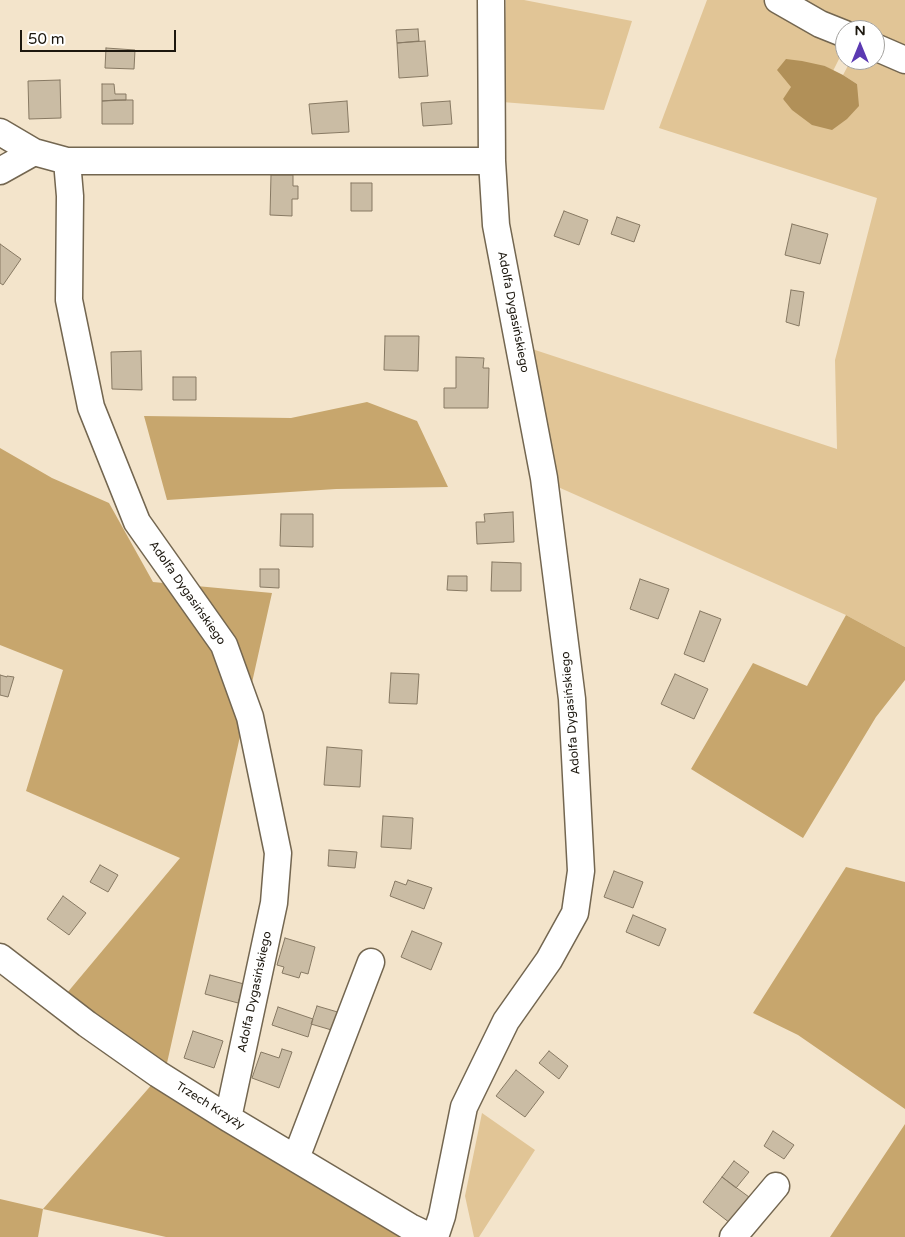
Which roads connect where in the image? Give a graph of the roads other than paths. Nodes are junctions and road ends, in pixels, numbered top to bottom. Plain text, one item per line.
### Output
1 (491, 0) edge
2 (778, 0) edge
3 (835, 30) edge
4 (885, 51) edge
5 (905, 60) edge
6 (0, 132) edge
7 (34, 152) junction
8 (67, 161) junction
9 (492, 161) junction
10 (0, 171) edge
11 (0, 957) edge
12 (371, 962) dead end
13 (228, 1118) junction
14 (296, 1158) junction
15 (776, 1186) dead end
16 (431, 1237) edge
17 (435, 1237) edge
18 (734, 1237) edge

1 - 9 street, Adolfa Dygasińskiego
2 - 3 street
4 - 5 street
6 - 7 street
7 - 8 street
7 - 10 street
8 - 9 street
8 - 13 street, Adolfa Dygasińskiego
9 - 17 street, Adolfa Dygasińskiego
11 - 13 street, Trzech Krzyży
12 - 14 street
13 - 14 street, Trzech Krzyży
14 - 16 street, Trzech Krzyży
15 - 18 street

